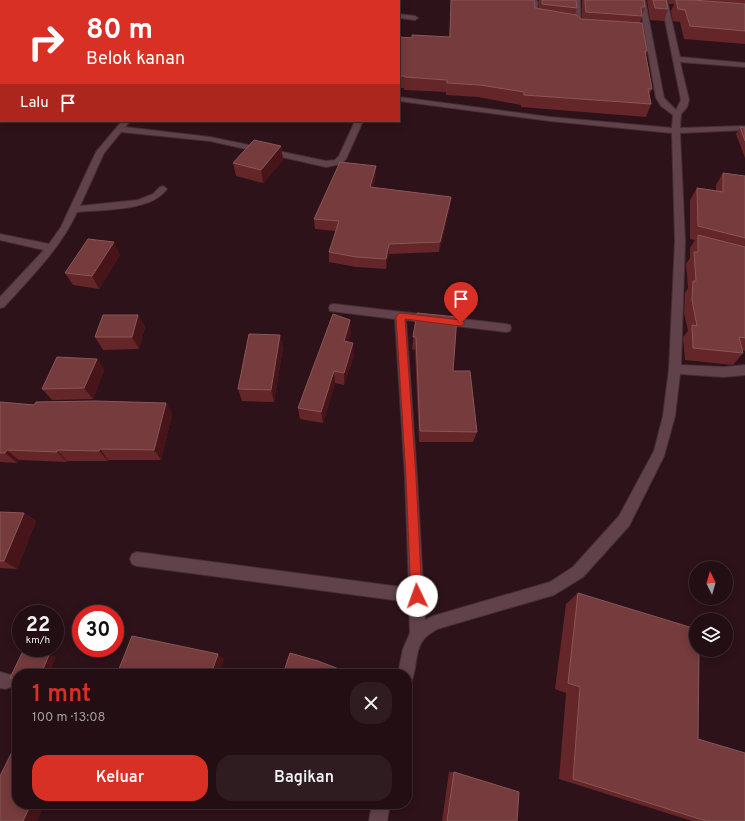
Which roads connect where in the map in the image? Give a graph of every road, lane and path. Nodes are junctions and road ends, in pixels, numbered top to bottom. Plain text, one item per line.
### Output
1 (532, 0) edge
2 (577, 0) edge
3 (642, 0) edge
4 (665, 3) edge
5 (674, 7) dead end
6 (400, 16) edge
7 (415, 18) dead end
8 (545, 20) edge
9 (559, 22) edge
10 (574, 23) junction
11 (585, 28) edge
12 (676, 59) junction
13 (745, 65) edge
14 (400, 99) edge
15 (677, 114) junction
16 (125, 122) edge
17 (359, 122) edge
18 (745, 128) edge
19 (119, 129) junction
20 (676, 131) junction
21 (163, 189) dead end
22 (74, 209) junction
23 (0, 237) edge
24 (51, 248) junction
25 (0, 304) edge
26 (334, 308) dead end
27 (400, 316) junction
28 (506, 328) dead end
29 (675, 369) junction
30 (745, 370) edge
31 (137, 559) dead end
32 (417, 596) junction
33 (418, 634) junction
34 (407, 669) edge
35 (380, 809) edge
36 (378, 821) edge

1 - 8 street
2 - 10 street
3 - 15 street
4 - 5 street
4 - 12 street
6 - 7 street
9 - 10 street
10 - 11 street
12 - 13 street
12 - 15 street
14 - 20 street
15 - 20 street
16 - 19 street
17 - 19 street
18 - 20 street
19 - 22 street
20 - 29 street
21 - 22 street
22 - 24 street
23 - 24 street
24 - 25 street
26 - 27 street
27 - 28 street
27 - 32 street
29 - 30 street
29 - 33 street
31 - 32 street
32 - 33 street
33 - 34 street
35 - 36 street

